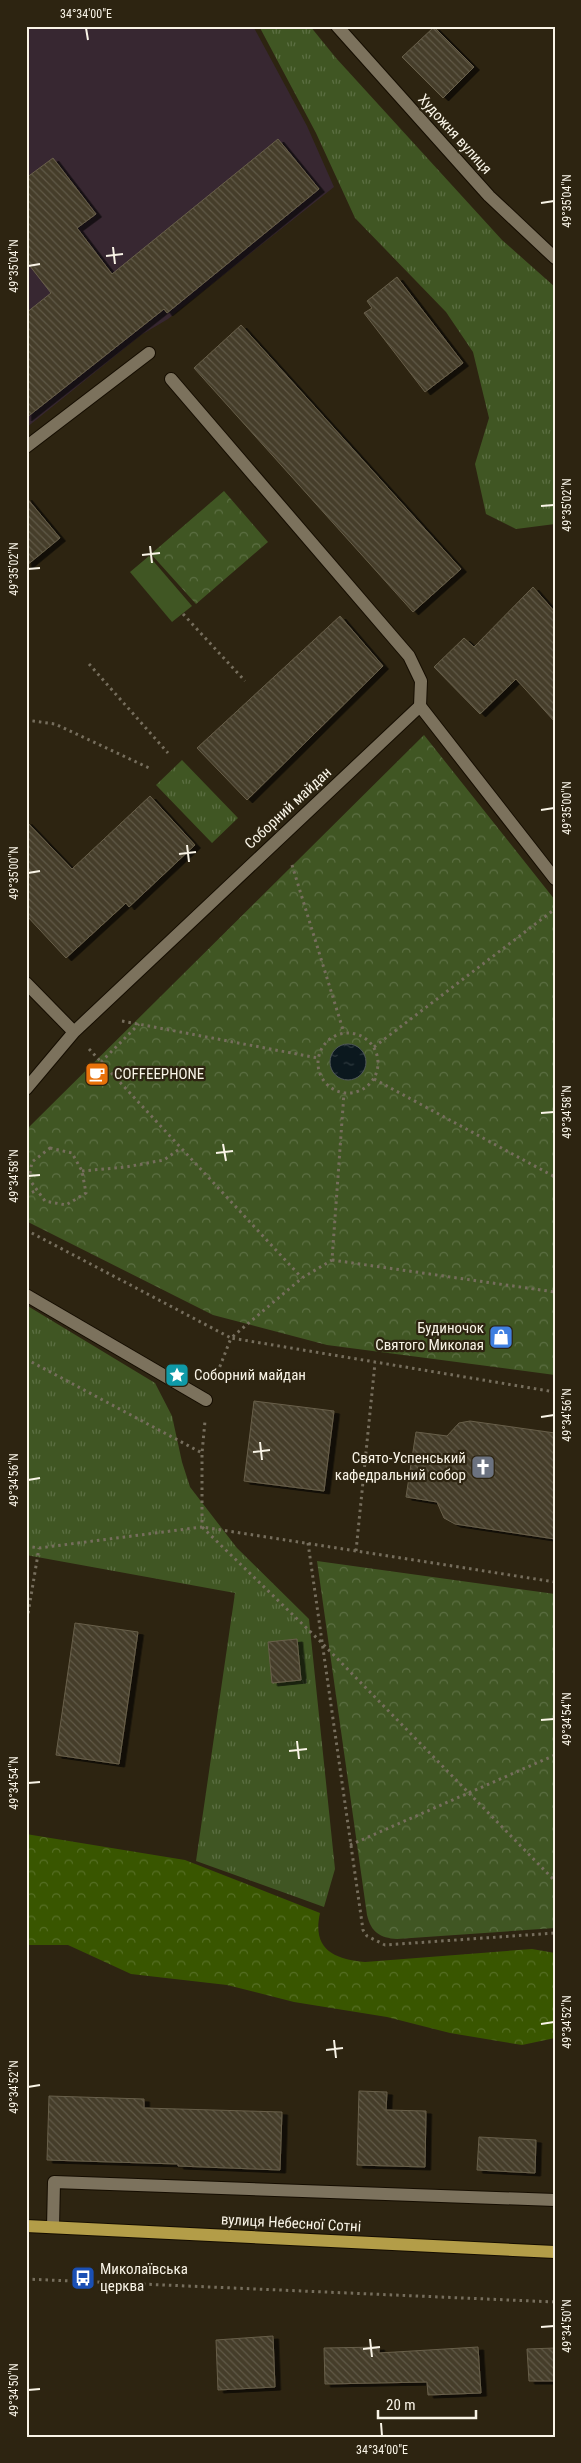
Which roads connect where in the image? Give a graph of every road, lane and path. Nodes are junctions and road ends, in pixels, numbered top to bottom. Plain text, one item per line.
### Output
1 (337, 26) edge
2 (555, 258) edge
3 (149, 353) dead end
4 (171, 379) dead end
5 (26, 448) edge
6 (183, 614) dead end
7 (89, 664) dead end
8 (245, 682) dead end
9 (420, 706) junction
10 (26, 720) edge
11 (168, 753) dead end
12 (149, 768) dead end
13 (292, 865) dead end
14 (555, 879) edge
15 (555, 909) edge
16 (26, 983) edge
17 (122, 1021) dead end
18 (140, 1024) junction
19 (74, 1032) junction
20 (344, 1033) junction
21 (374, 1047) junction
22 (318, 1058) junction
23 (101, 1062) junction
24 (374, 1079) junction
25 (26, 1089) edge
26 (344, 1093) junction
27 (181, 1148) junction
28 (82, 1171) junction
29 (555, 1177) edge
30 (37, 1190) junction
31 (26, 1194) edge
32 (26, 1230) edge
33 (332, 1260) junction
34 (302, 1278) junction
35 (555, 1292) edge
36 (26, 1295) edge
37 (232, 1338) junction
38 (26, 1359) edge
39 (375, 1363) junction
40 (555, 1392) edge
41 (206, 1400) junction
42 (202, 1453) junction
43 (202, 1527) junction
44 (308, 1543) junction
45 (26, 1546) edge
46 (39, 1548) junction
47 (356, 1550) junction
48 (555, 1582) edge
49 (26, 1626) edge
50 (321, 1642) junction
51 (555, 1755) edge
52 (469, 1793) junction
53 (350, 1845) junction
54 (555, 1881) edge
55 (555, 1932) edge
56 (555, 2200) edge
57 (26, 2226) edge
58 (53, 2228) junction
59 (555, 2252) edge
60 (26, 2279) edge
61 (555, 2302) edge

1 - 2 street, Художня вулиця
3 - 5 street
4 - 9 street
6 - 8 path
7 - 11 path
9 - 14 street
9 - 19 street, Соборний майдан
10 - 12 path
13 - 20 path
15 - 21 path
16 - 19 street
17 - 18 path
18 - 22 path
18 - 23 path
19 - 23 path
19 - 25 street, Соборний майдан
20 - 21 path
20 - 22 path
21 - 24 path
22 - 26 path
23 - 27 path
24 - 26 path
24 - 29 path
26 - 33 path
27 - 28 path
27 - 34 path
28 - 30 path
28 - 30 path
30 - 31 path
32 - 37 path
33 - 34 path
33 - 35 path
34 - 37 path
36 - 41 street
37 - 39 path
37 - 41 path
38 - 42 path
39 - 40 path
39 - 47 path
41 - 42 path
42 - 43 path
43 - 44 path
43 - 46 path
43 - 50 path
44 - 47 path
44 - 50 path
45 - 46 path
46 - 49 path
47 - 48 path
50 - 52 path
50 - 53 path
51 - 52 path
52 - 53 path
52 - 54 path
53 - 55 path
56 - 58 street
57 - 58 main road, вулиця Небесної Сотні
58 - 59 main road, вулиця Небесної Сотні
60 - 61 path

